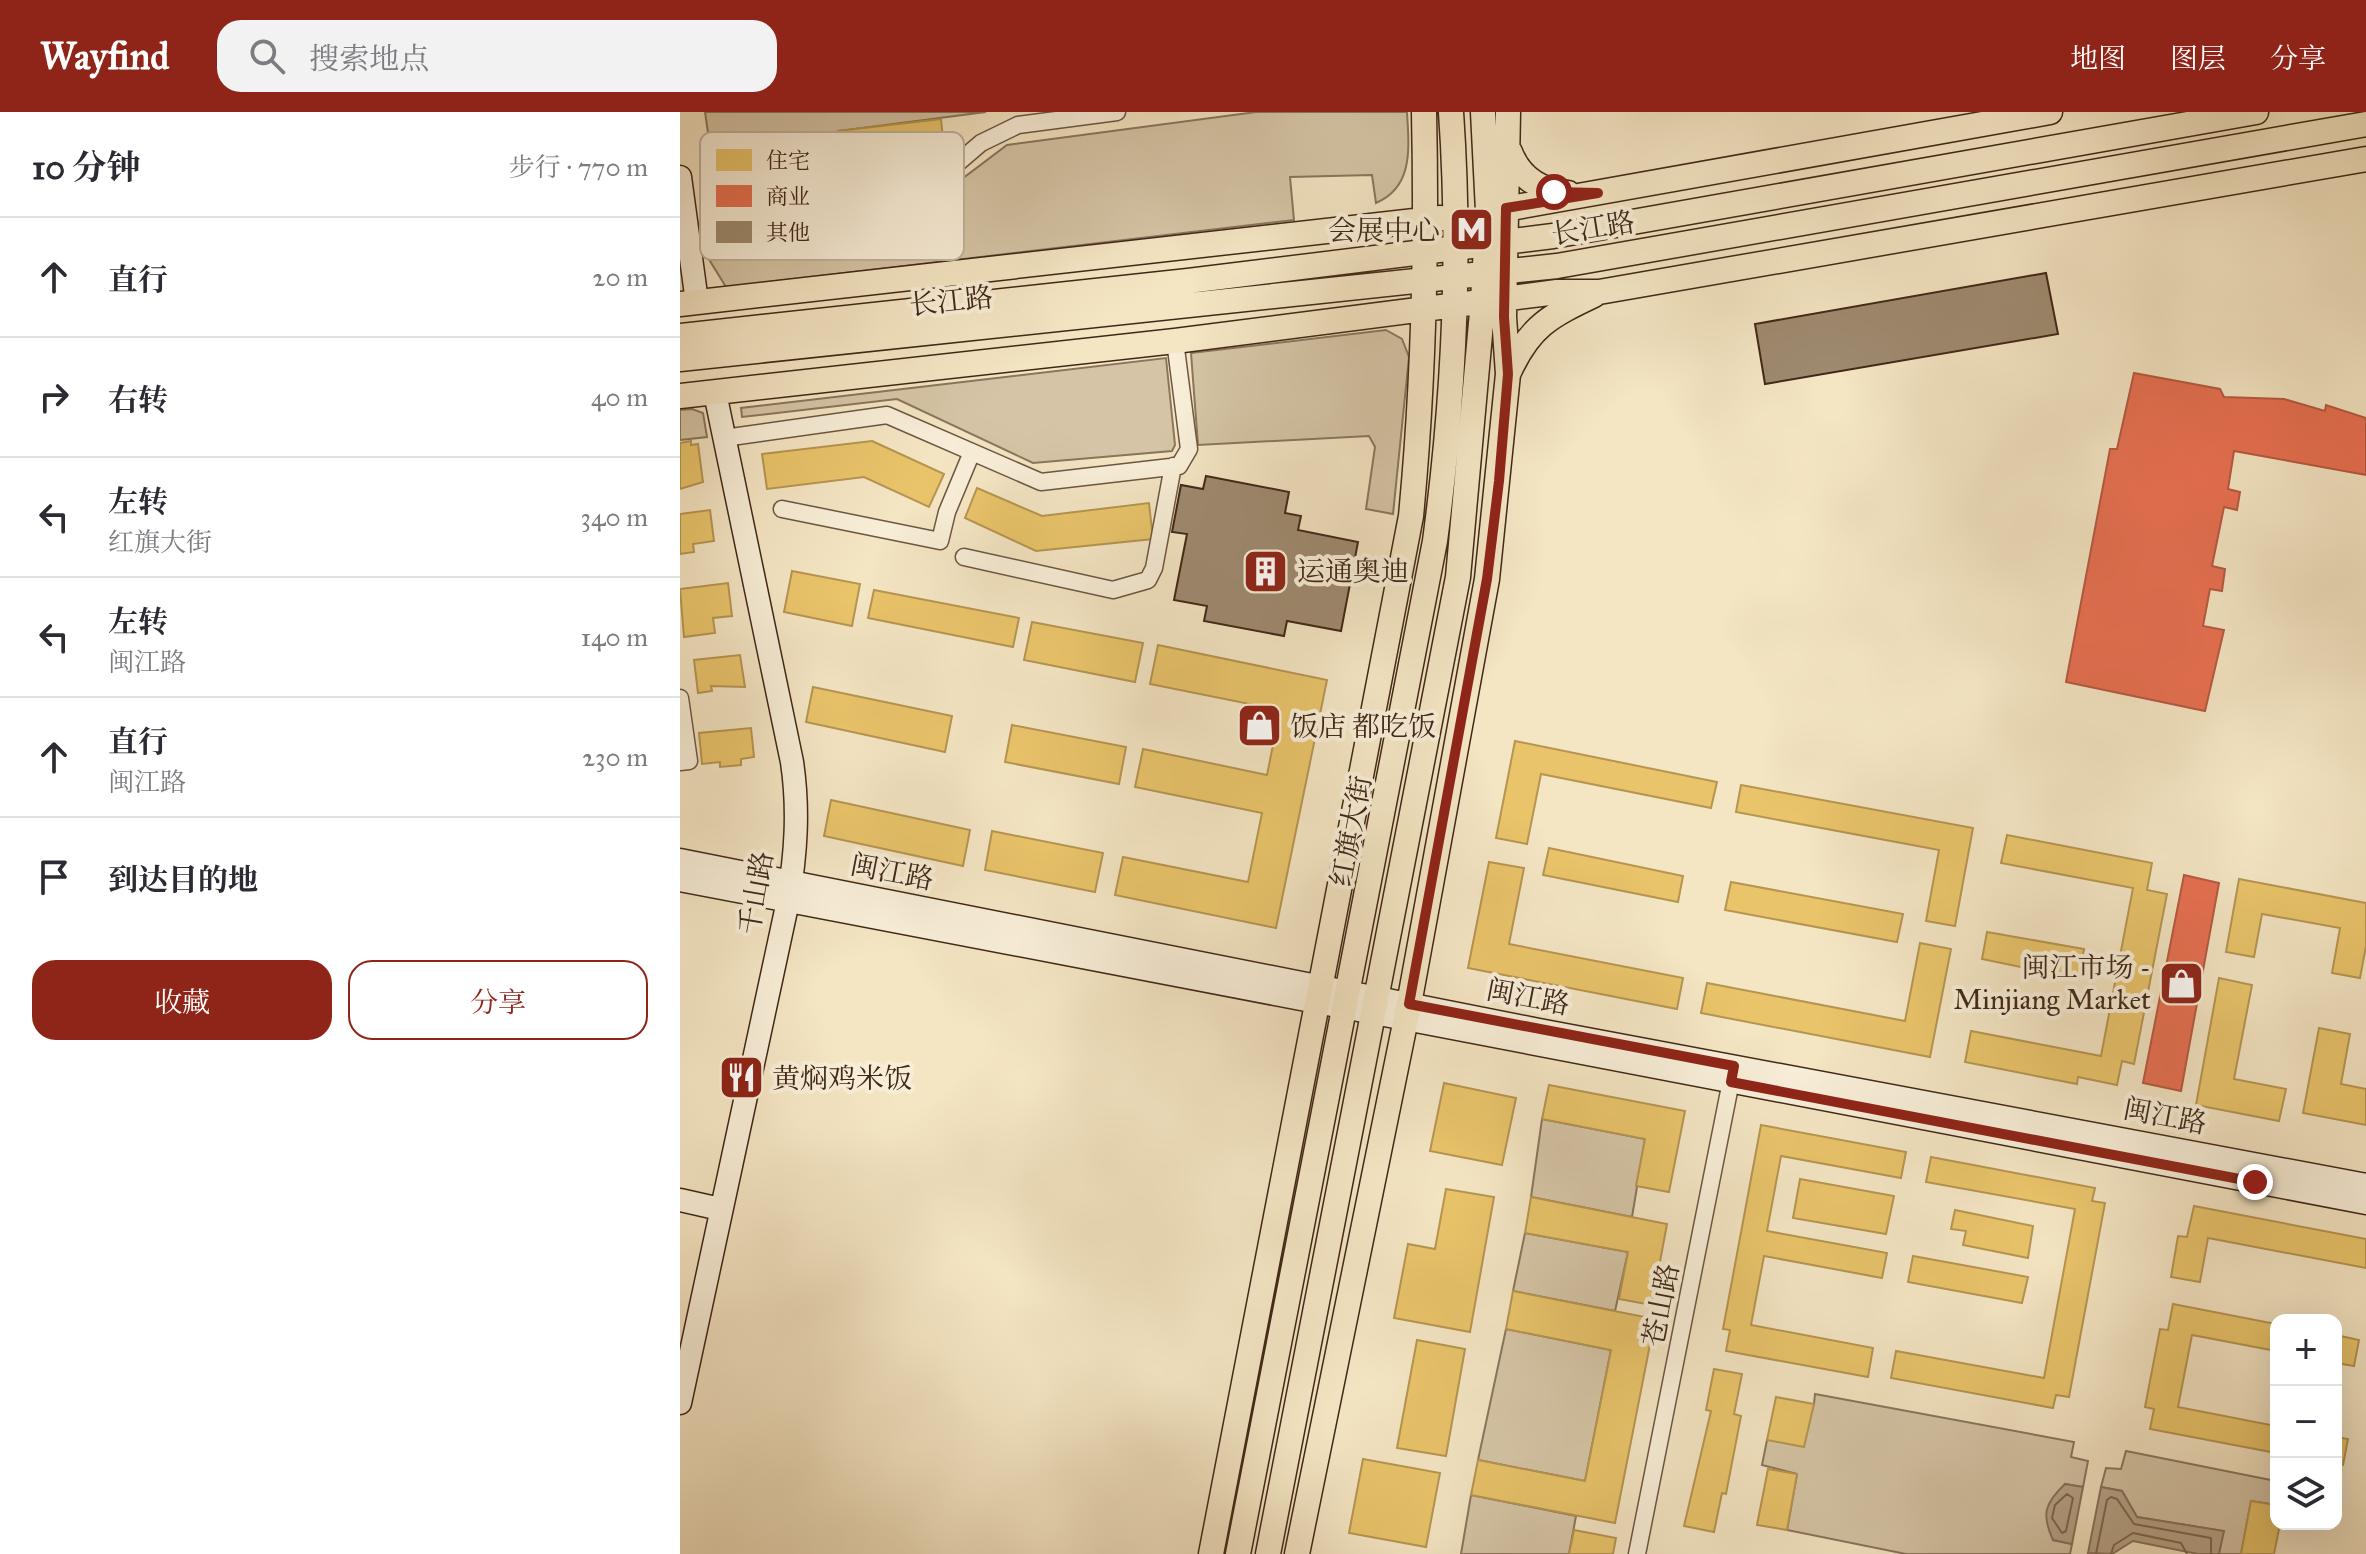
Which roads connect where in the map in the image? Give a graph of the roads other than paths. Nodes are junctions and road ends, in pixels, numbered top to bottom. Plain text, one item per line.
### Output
1 (1117, 112) edge
2 (1424, 112) edge
3 (1451, 112) edge
4 (1483, 112) edge
5 (1508, 112) edge
6 (2050, 112) edge
7 (2256, 112) edge
8 (2366, 124) edge
9 (1510, 152) junction
10 (964, 158) edge
11 (2366, 159) edge
12 (1425, 162) junction
13 (680, 177) edge
14 (1598, 193) junction
15 (1497, 210) junction
16 (1455, 216) junction
17 (1427, 220) junction
18 (1369, 229) junction
19 (700, 243) edge
20 (690, 244) junction
21 (1495, 244) junction
22 (1455, 249) junction
23 (1427, 252) junction
24 (1495, 272) junction
25 (1456, 276) junction
26 (1427, 279) junction
27 (1599, 292) junction
28 (1494, 300) junction
29 (688, 303) edge
30 (1454, 306) junction
31 (1426, 309) junction
32 (1355, 317) junction
33 (680, 336) edge
34 (1175, 341) junction
35 (1423, 358) junction
36 (680, 359) edge
37 (1508, 374) junction
38 (715, 393) junction
39 (680, 396) edge
40 (724, 438) junction
41 (972, 452) junction
42 (1173, 466) junction
43 (782, 509) dead end
44 (964, 557) dead end
45 (680, 698) edge
46 (680, 762) edge
47 (680, 860) edge
48 (680, 880) edge
49 (789, 891) junction
50 (1320, 995) junction
51 (1348, 1001) junction
52 (1375, 1006) junction
53 (1407, 1012) junction
54 (1733, 1074) junction
55 (2366, 1185) edge
56 (680, 1200) edge
57 (2366, 1203) edge
58 (720, 1209) junction
59 (680, 1403) edge
60 (1211, 1554) edge
61 (1238, 1554) edge
62 (1268, 1554) edge
63 (1297, 1554) edge
64 (1637, 1554) edge

1 - 10 street
2 - 12 main road, 红旗大街
3 - 16 main road, 红旗大街
4 - 15 main road, 红旗大街
5 - 9 main road, 红旗大街
6 - 14 main road
7 - 21 main road, 长江路
8 - 24 main road, 长江路
9 - 14 main road
9 - 15 main road, 红旗大街
11 - 27 main road
12 - 17 main road, 红旗大街
12 - 18 main road
13 - 20 main road
14 - 15 main road
15 - 16 main road
15 - 21 main road, 红旗大街
16 - 17 main road
16 - 22 main road, 红旗大街
17 - 18 main road
17 - 23 main road, 红旗大街
18 - 29 main road
19 - 20 street
20 - 29 main road
21 - 22 main road, 长江路
21 - 24 main road, 红旗大街
22 - 23 main road, 长江路
22 - 25 main road, 红旗大街
23 - 26 main road, 红旗大街
23 - 33 main road, 长江路
24 - 25 main road, 长江路
24 - 28 main road, 红旗大街
25 - 26 main road, 长江路
25 - 30 main road, 红旗大街
26 - 31 main road, 红旗大街
26 - 36 main road, 长江路
27 - 28 main road
27 - 37 main road
28 - 30 main road
28 - 37 main road, 红旗大街
28 - 52 main road, 红旗大街
30 - 31 main road
30 - 51 main road, 红旗大街
31 - 32 main road
31 - 35 main road, 红旗大街
32 - 34 main road
32 - 35 main road
34 - 38 main road
34 - 42 street
35 - 50 main road, 红旗大街
37 - 53 main road, 红旗大街
38 - 39 main road
38 - 40 main road, 千山路
40 - 41 street
40 - 49 main road, 千山路
41 - 42 street
41 - 43 street
42 - 44 street
45 - 46 street
47 - 49 main road, 闽江路
48 - 49 main road, 闽江路
49 - 50 main road, 闽江路
49 - 58 main road, 千山路
50 - 51 main road, 闽江路
50 - 60 main road, 红旗大街
51 - 52 main road, 闽江路
51 - 61 main road, 红旗大街
52 - 53 main road, 闽江路
52 - 62 main road, 红旗大街
53 - 54 main road, 闽江路
53 - 63 main road, 红旗大街
54 - 55 main road, 闽江路
54 - 57 main road, 闽江路
54 - 64 street, 苍山路
56 - 58 main road
58 - 59 main road, 千山路

